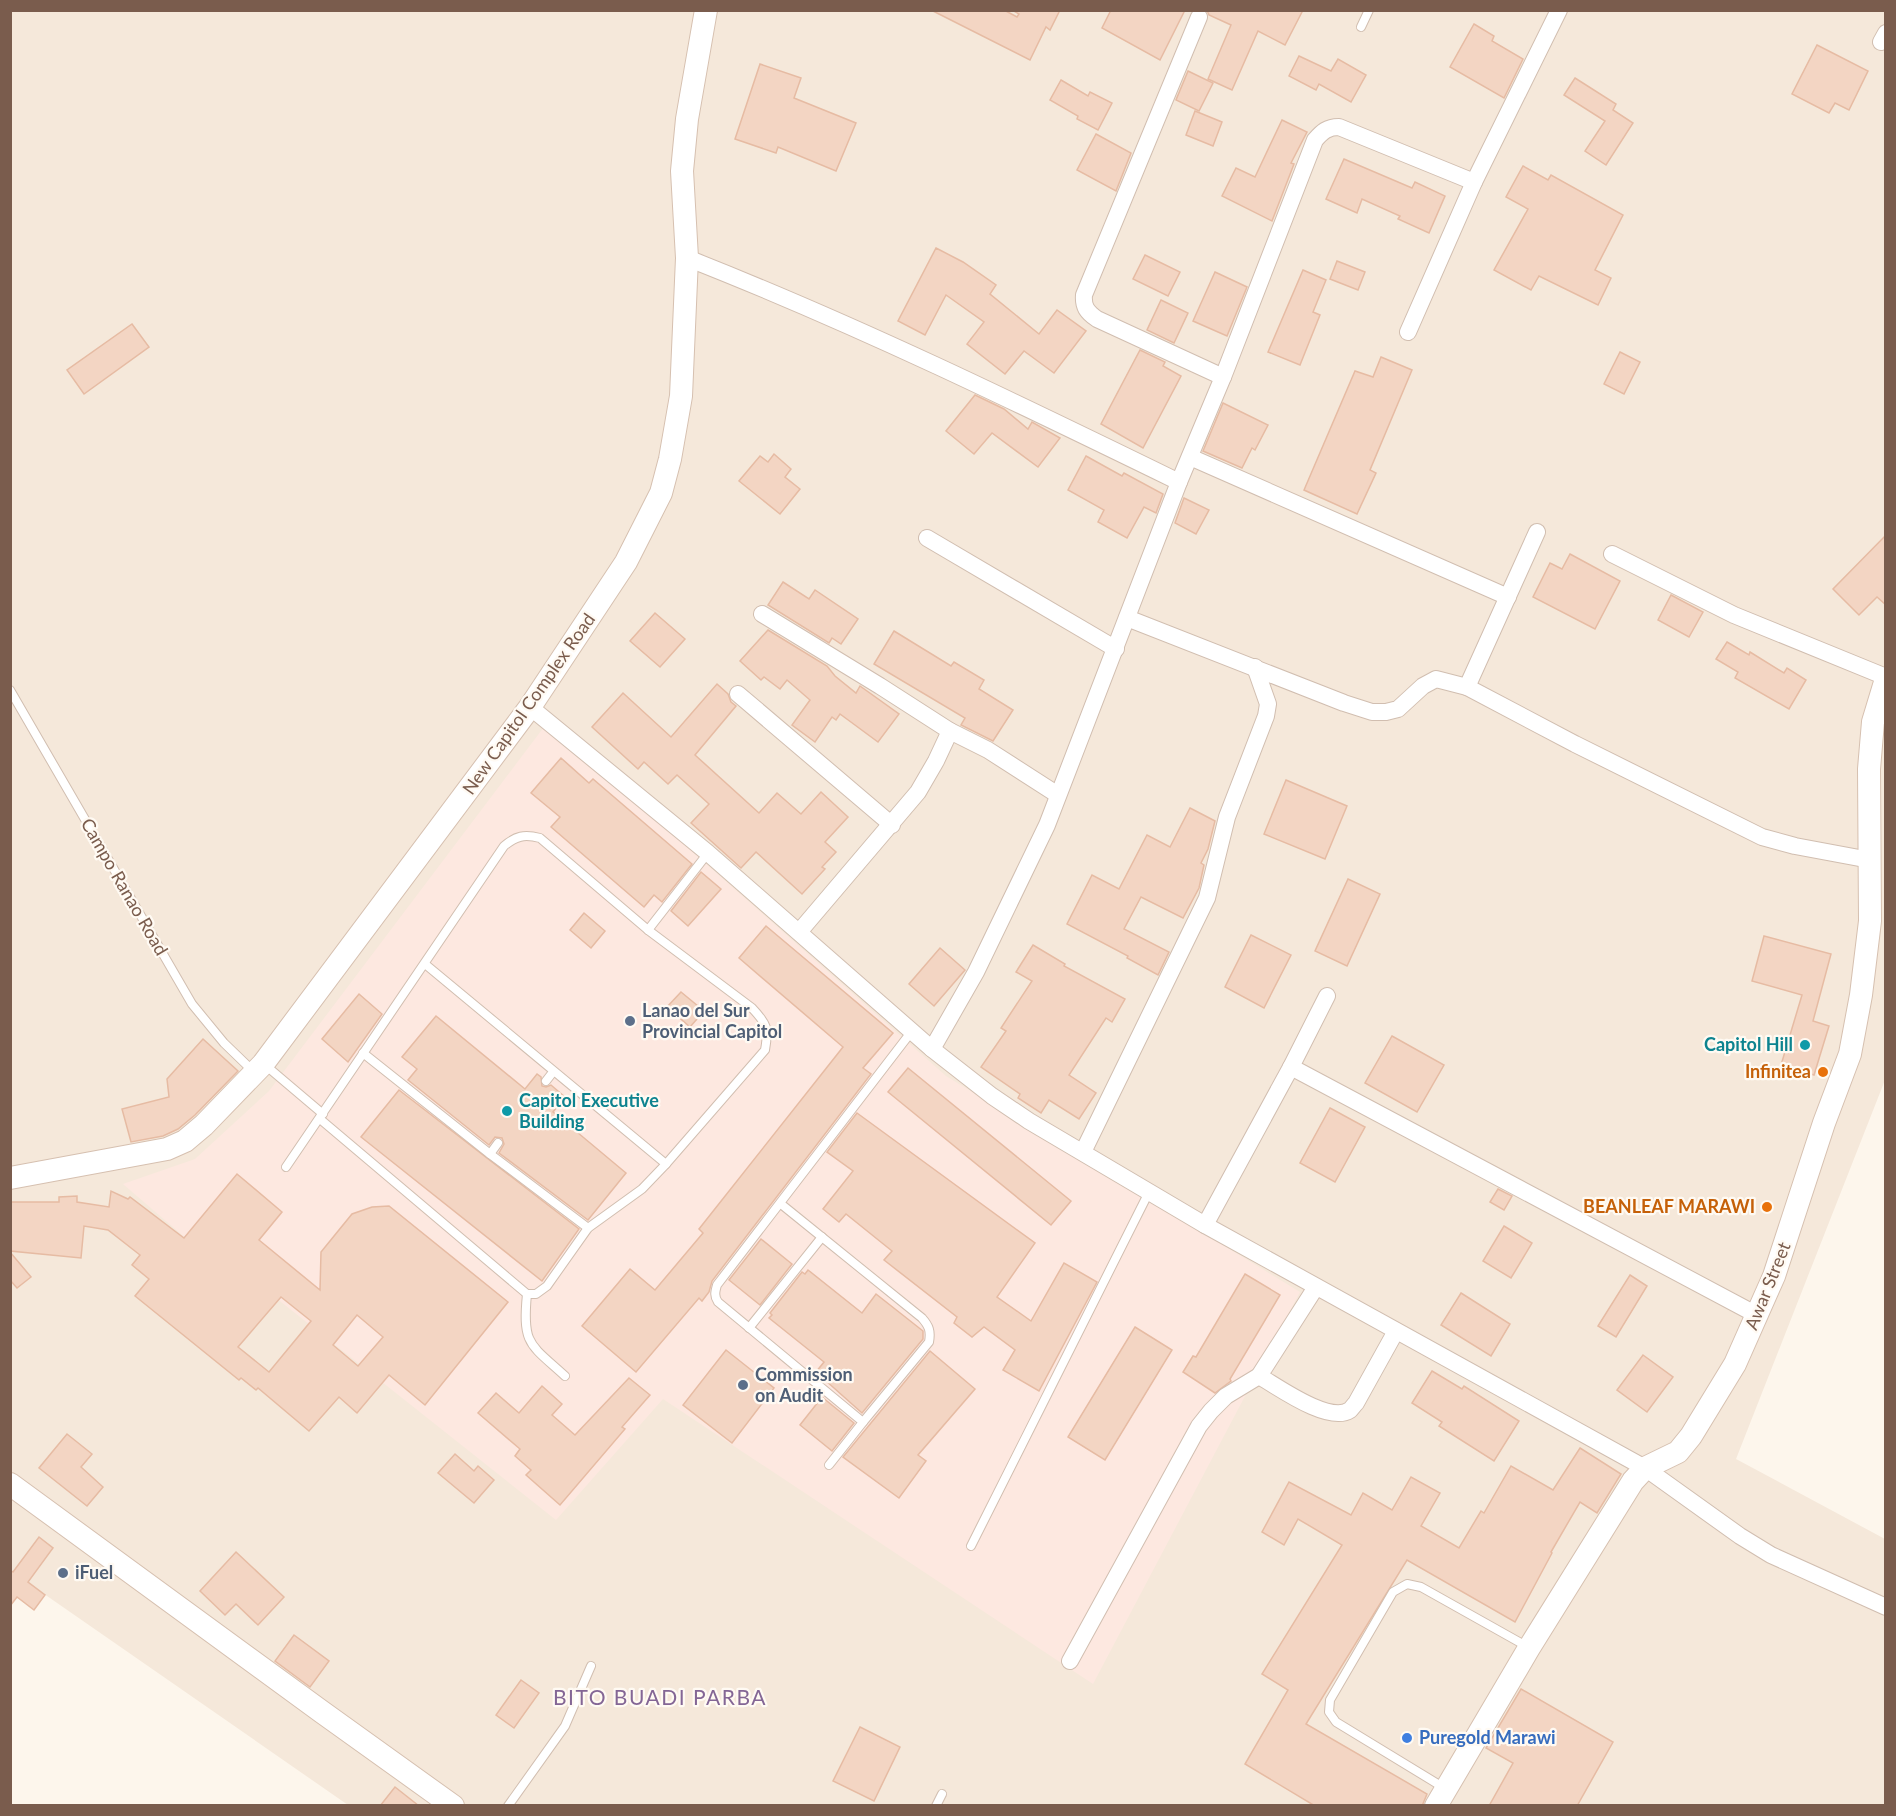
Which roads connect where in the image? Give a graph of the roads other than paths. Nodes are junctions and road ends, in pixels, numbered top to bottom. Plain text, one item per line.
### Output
1 (706, 10) edge
2 (1369, 10) edge
3 (1558, 10) edge
4 (1199, 17) dead end
5 (1361, 27) dead end
6 (1474, 182) junction
7 (687, 258) junction
8 (1408, 332) dead end
9 (1223, 377) junction
10 (1190, 457) junction
11 (1179, 482) junction
12 (1537, 532) dead end
13 (927, 538) dead end
14 (1612, 554) dead end
15 (1508, 597) junction
16 (762, 614) dead end
17 (1127, 618) junction
18 (1116, 649) junction
19 (1255, 667) junction
20 (1886, 678) edge
21 (1467, 687) junction
22 (10, 690) edge
23 (738, 694) dead end
24 (530, 707) junction
25 (950, 731) junction
26 (1058, 795) junction
27 (892, 825) junction
28 (708, 853) junction
29 (1870, 860) junction
30 (648, 930) junction
31 (800, 932) junction
32 (425, 964) junction
33 (1327, 996) dead end
34 (912, 1030) junction
35 (932, 1049) junction
36 (363, 1053) junction
37 (1291, 1067) junction
38 (259, 1068) junction
39 (553, 1072) junction
40 (546, 1081) dead end
41 (322, 1117) junction
42 (498, 1143) dead end
43 (1083, 1152) junction
44 (490, 1154) junction
45 (666, 1164) junction
46 (286, 1167) dead end
47 (10, 1178) edge
48 (1149, 1192) junction
49 (781, 1204) junction
50 (1205, 1225) junction
51 (588, 1228) junction
52 (822, 1237) junction
53 (1316, 1287) junction
54 (527, 1294) junction
55 (1757, 1315) junction
56 (749, 1328) junction
57 (1396, 1331) junction
58 (566, 1376) dead end
59 (1259, 1376) junction
60 (863, 1422) junction
61 (829, 1466) dead end
62 (1645, 1468) junction
63 (10, 1484) edge
64 (971, 1546) dead end
65 (1886, 1607) edge
66 (1529, 1648) junction
67 (1070, 1661) dead end
68 (591, 1666) dead end
69 (942, 1794) dead end
70 (1441, 1797) edge
71 (453, 1806) edge
72 (508, 1806) edge
73 (936, 1806) edge

1 - 7 main road, New Capitol Complex Road
2 - 5 lane
3 - 6 street
4 - 9 street
6 - 8 street
6 - 9 street
7 - 11 street
7 - 24 main road, New Capitol Complex Road
9 - 10 street
10 - 11 street
10 - 15 street
11 - 17 street
12 - 15 street
13 - 18 street
14 - 20 street
15 - 21 street
16 - 25 street
17 - 18 street
17 - 19 street
18 - 26 street
19 - 21 street
19 - 43 street
20 - 29 main road, Awar Street
21 - 29 street
22 - 38 lane, Campo Ranao Road
23 - 27 street
24 - 28 street
24 - 38 main road, New Capitol Complex Road
25 - 26 street
25 - 27 street
26 - 35 street
27 - 31 street
28 - 30 lane
28 - 31 street
29 - 55 main road, Awar Street
30 - 32 lane
30 - 45 lane
31 - 34 street
32 - 36 lane
32 - 39 lane
33 - 37 street
34 - 35 street
34 - 49 lane
35 - 43 street
36 - 41 lane
36 - 44 lane
37 - 50 street
37 - 55 street
38 - 41 lane, Campo Ranao Road
38 - 47 main road, New Capitol Complex Road
39 - 40 lane
39 - 45 lane
41 - 46 lane
41 - 54 lane, Campo Ranao Road
42 - 44 lane
43 - 48 street
44 - 51 lane
45 - 51 lane
48 - 50 street
48 - 64 lane
49 - 52 lane
49 - 56 lane
50 - 53 street
51 - 54 lane
52 - 56 lane
52 - 60 lane
53 - 57 street
53 - 59 street
54 - 58 lane
55 - 62 main road, Awar Street
56 - 60 lane
57 - 59 street
57 - 62 street
59 - 67 street
60 - 61 lane
62 - 65 street
62 - 66 main road, Awar Street
63 - 71 main road
66 - 70 main road, Awar Street
66 - 70 lane
68 - 72 lane
69 - 73 lane

